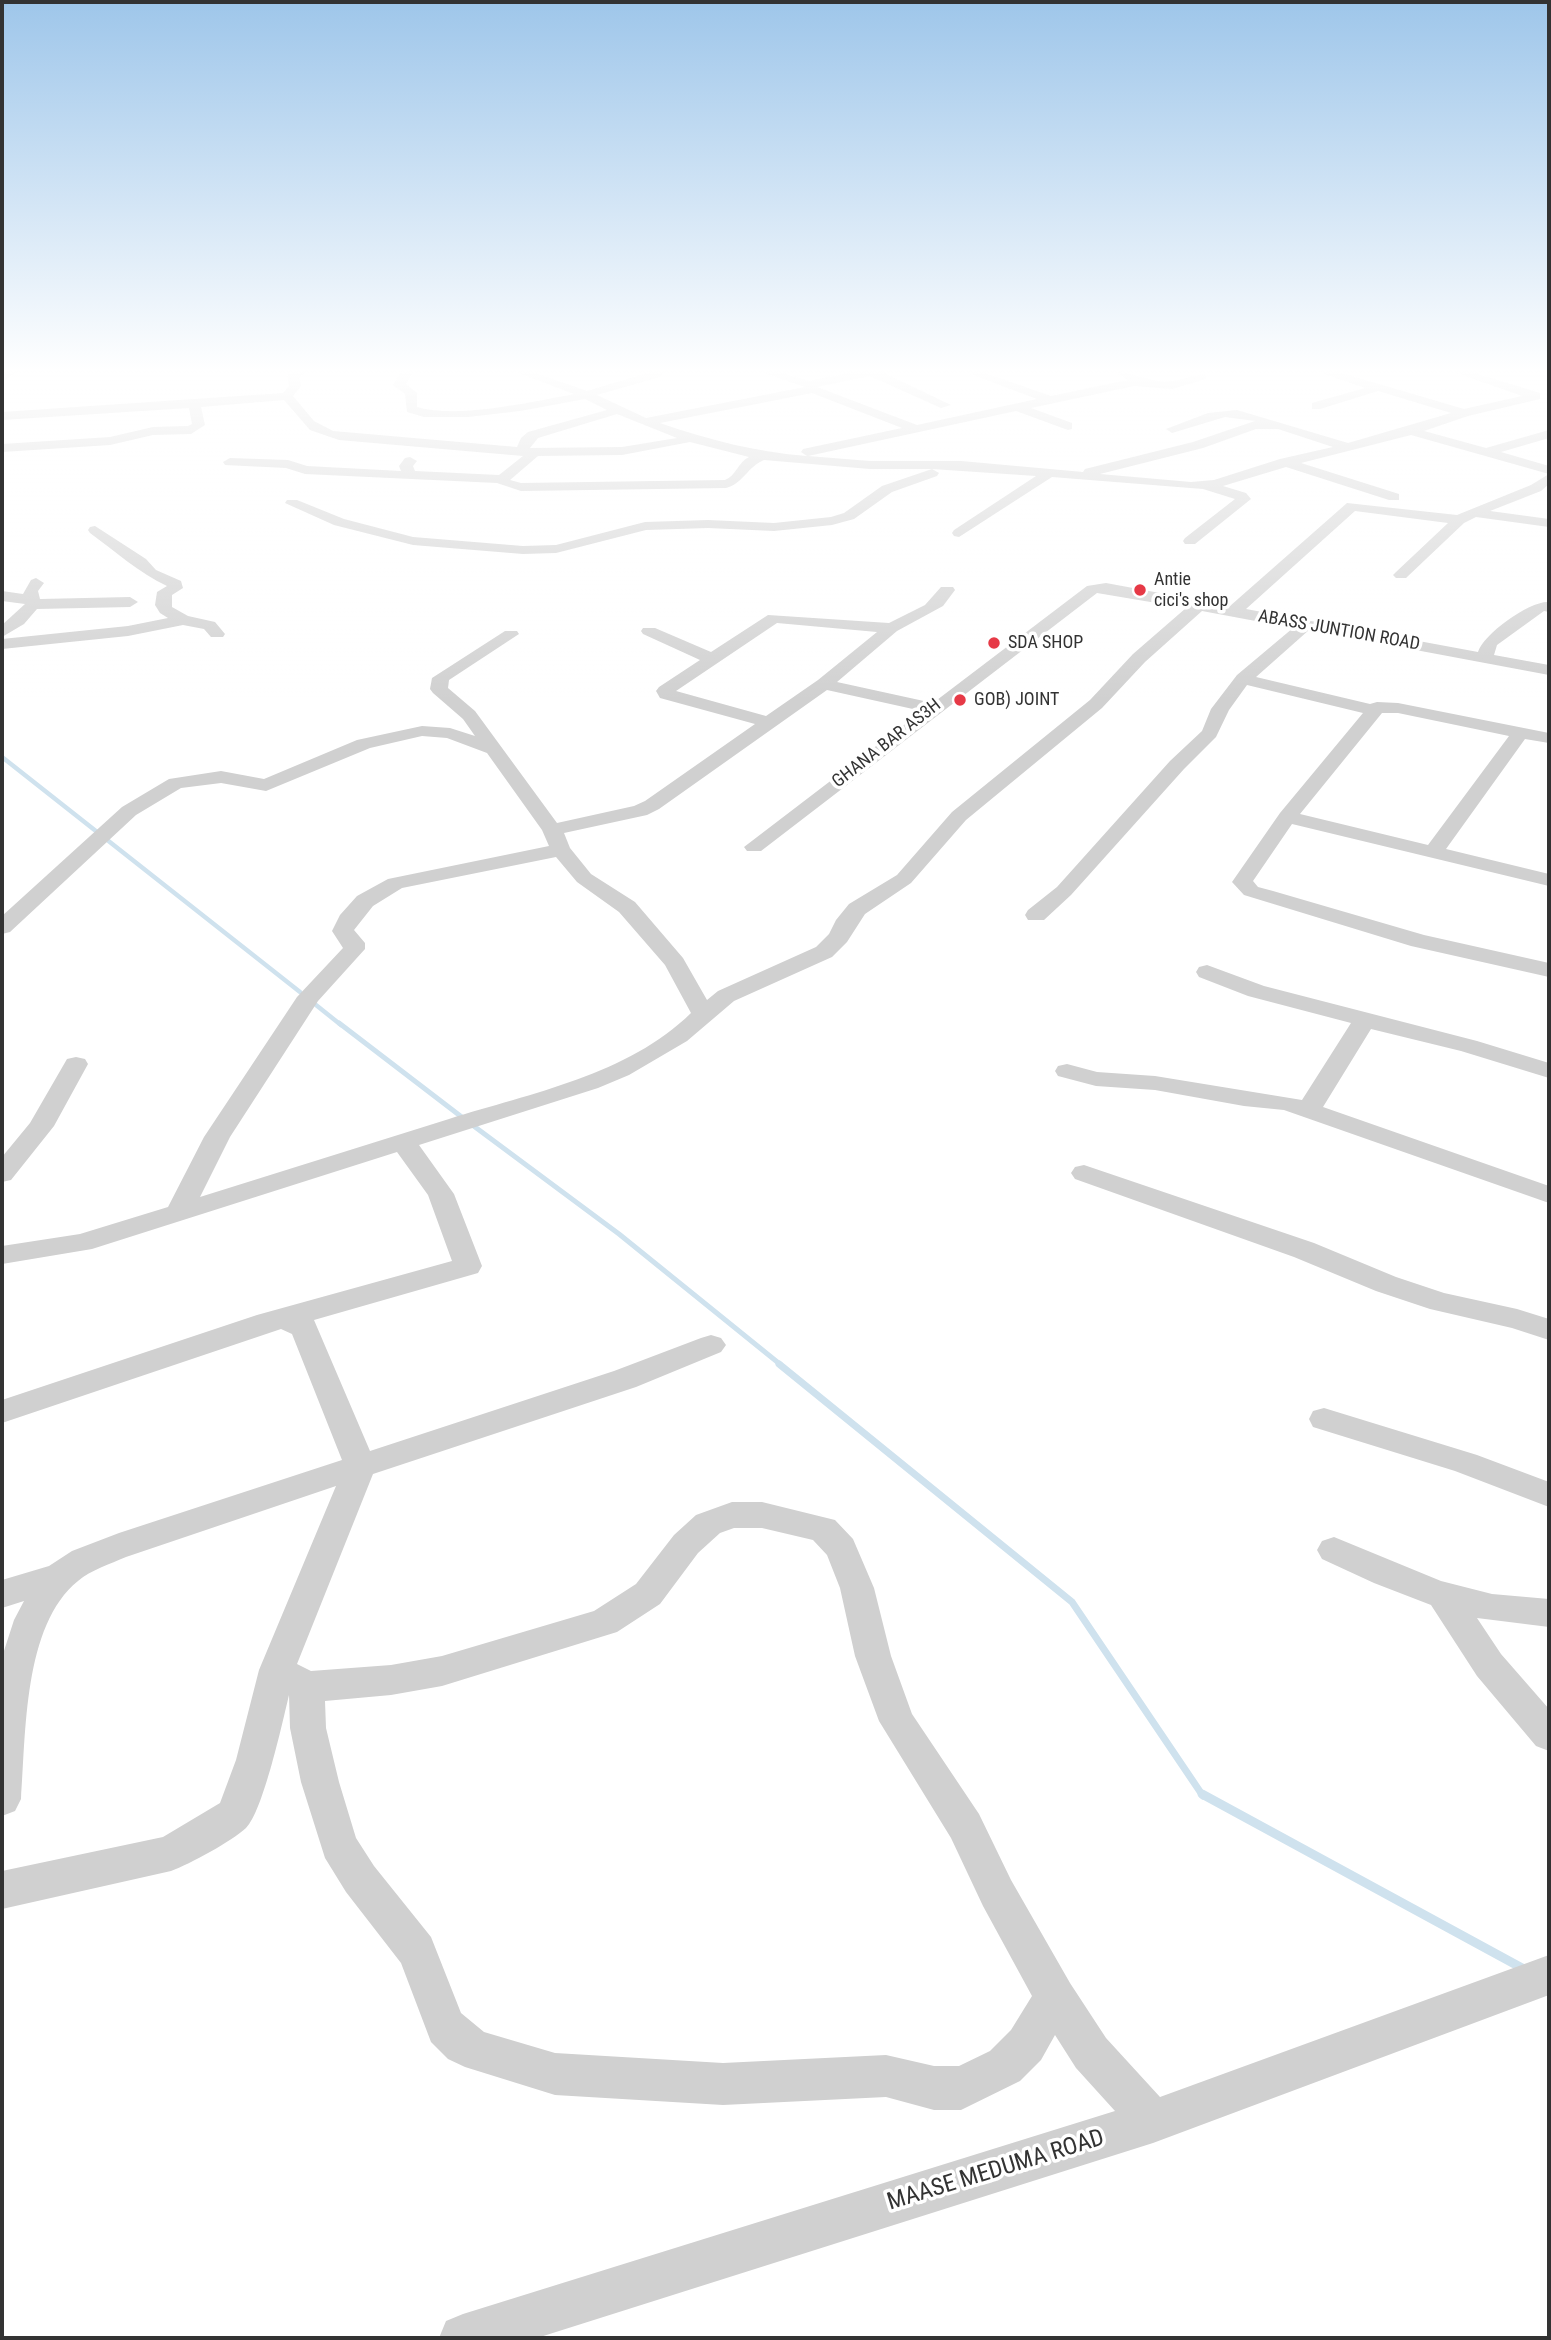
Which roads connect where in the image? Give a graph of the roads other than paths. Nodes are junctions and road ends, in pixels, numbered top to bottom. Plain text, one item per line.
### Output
1 (505, 481) edge
2 (734, 481) edge
3 (903, 481) edge
4 (1037, 481) edge
5 (1142, 481) edge
6 (1222, 481) edge
7 (1343, 481) edge
8 (1545, 481) edge
9 (1206, 486) junction
10 (292, 503) dead end
11 (1466, 516) junction
12 (1549, 523) edge
13 (94, 530) dead end
14 (959, 533) dead end
15 (1191, 541) dead end
16 (1401, 575) dead end
17 (36, 583) dead end
18 (947, 590) dead end
19 (1088, 590) joint
20 (2, 597) edge
21 (130, 601) dead end
22 (33, 602) junction
23 (1200, 604) junction
24 (1547, 604) edge
25 (1233, 612) junction
26 (183, 620) junction
27 (1305, 625) junction
28 (891, 628) junction
29 (649, 631) dead end
30 (2, 632) edge
31 (217, 634) dead end
32 (511, 634) dead end
33 (2, 645) edge
34 (1485, 657) junction
35 (710, 658) junction
36 (1549, 670) edge
37 (1243, 678) junction
38 (824, 684) junction
39 (933, 708) junction
40 (1372, 710) junction
41 (770, 723) junction
42 (1521, 732) junction
43 (1549, 738) edge
44 (490, 748) junction
45 (1287, 817) junction
46 (556, 840) junction
47 (754, 847) dead end
48 (1433, 852) junction
49 (1549, 880) edge
50 (1036, 915) dead end
51 (2, 927) edge
52 (1549, 970) edge
53 (1207, 972) dead end
54 (703, 1014) junction
55 (1365, 1020) junction
56 (76, 1064) dead end
57 (1067, 1071) dead end
58 (1549, 1071) edge
59 (1308, 1110) junction
60 (403, 1142) junction
61 (1084, 1173) dead end
62 (2, 1174) edge
63 (1549, 1195) edge
64 (179, 1212) junction
65 (2, 1255) edge
66 (283, 1319) junction
67 (1549, 1330) edge
68 (711, 1345) dead end
69 (2, 1412) edge
70 (1324, 1419) dead end
71 (360, 1466) junction
72 (1549, 1494) edge
73 (1334, 1550) dead end
74 (60, 1576) junction
75 (2, 1594) edge
76 (1443, 1596) junction
77 (1549, 1613) edge
78 (292, 1679) junction
79 (1549, 1735) edge
80 (2, 1799) edge
81 (2, 1890) edge
82 (1536, 1980) edge
83 (1055, 1997) junction
84 (1153, 2122) junction
85 (463, 2338) edge

1 - 2 street
3 - 10 street
4 - 14 street
5 - 9 street
6 - 9 street
7 - 11 street
8 - 11 street
9 - 15 street
11 - 12 street
11 - 16 street
11 - 25 street
13 - 26 street
17 - 22 street
18 - 28 street
19 - 23 street, ABASS JUNTION ROAD
19 - 39 street, GHANA BAR AS3H
20 - 22 street
21 - 22 street
22 - 30 street
23 - 25 street, ABASS JUNTION ROAD
23 - 54 street
24 - 34 street
25 - 27 street, ABASS JUNTION ROAD
26 - 31 street
26 - 33 street
27 - 34 street, ABASS JUNTION ROAD
27 - 37 street
28 - 35 street
28 - 38 street
29 - 35 street
32 - 44 street
34 - 36 street, ABASS JUNTION ROAD
35 - 41 street
37 - 40 street
37 - 50 street
38 - 39 street
38 - 41 street
39 - 47 street, GHANA BAR AS3H
40 - 42 street
40 - 45 street
41 - 46 street
42 - 43 street
42 - 48 street
44 - 46 street
44 - 51 street
45 - 48 street
45 - 52 street
46 - 54 street
46 - 64 street
48 - 49 street
53 - 55 street
54 - 60 street
55 - 58 street
55 - 59 street
56 - 62 street
57 - 59 street
59 - 63 street
60 - 64 street
60 - 66 street
61 - 67 street
64 - 65 street
66 - 69 street
66 - 71 street
68 - 71 street
70 - 72 street
71 - 74 street
71 - 78 street
73 - 76 street
74 - 75 street
74 - 80 street
76 - 77 street
76 - 79 street
78 - 81 street
78 - 83 street
78 - 83 street
82 - 84 street, MAASE MEDUMA ROAD
83 - 84 street
84 - 85 street, MAASE MEDUMA ROAD

